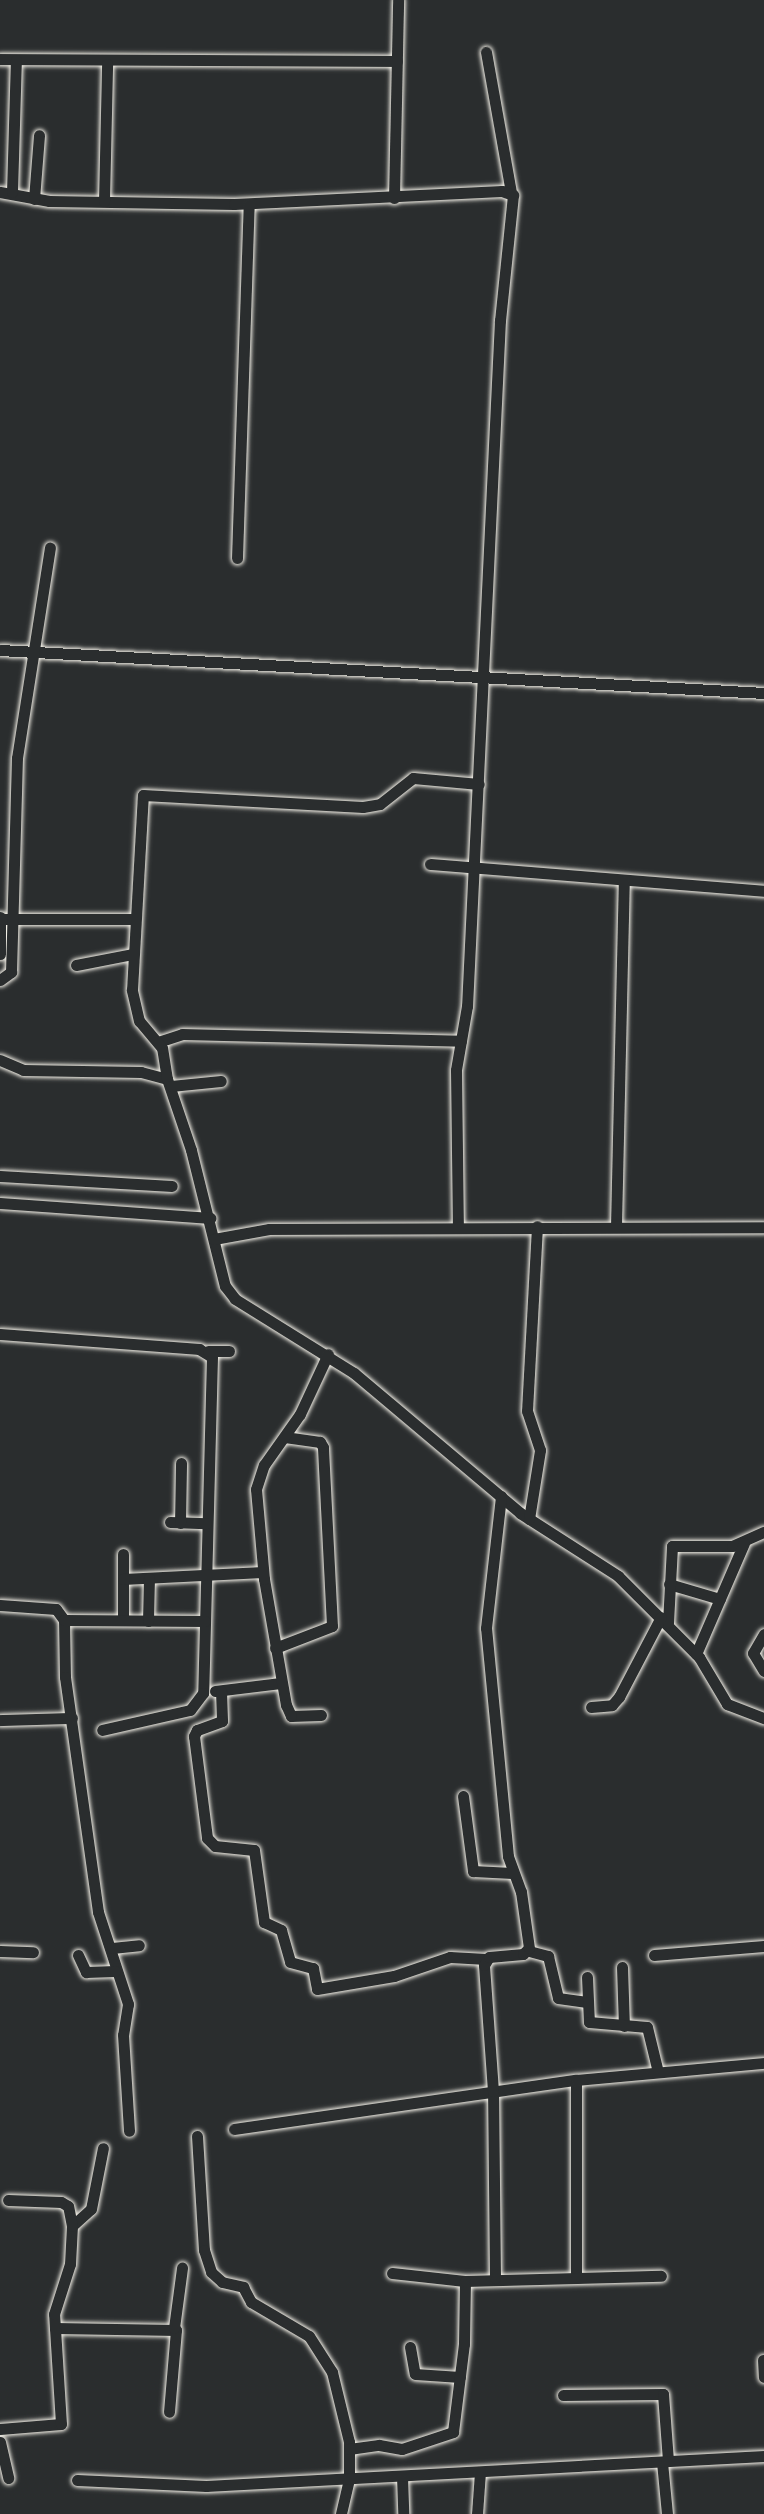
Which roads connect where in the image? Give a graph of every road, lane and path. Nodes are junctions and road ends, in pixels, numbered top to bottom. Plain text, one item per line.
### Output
1 (398, 0) edge
2 (486, 52) dead end
3 (0, 59) edge
4 (16, 60) junction
5 (397, 61) junction
6 (107, 64) junction
7 (39, 135) dead end
8 (6, 192) edge
9 (511, 192) junction
10 (394, 198) junction
11 (34, 199) junction
12 (104, 201) junction
13 (249, 204) junction
14 (50, 548) dead end
15 (237, 558) dead end
16 (0, 650) edge
17 (31, 652) junction
18 (486, 676) junction
19 (764, 693) edge
20 (479, 784) junction
21 (430, 864) dead end
22 (474, 868) junction
23 (624, 881) junction
24 (764, 891) edge
25 (5, 918) edge
26 (134, 919) junction
27 (0, 954) edge
28 (132, 954) junction
29 (76, 965) dead end
30 (0, 980) edge
31 (461, 1041) junction
32 (158, 1042) junction
33 (0, 1060) edge
34 (221, 1081) dead end
35 (169, 1082) junction
36 (0, 1176) edge
37 (172, 1186) dead end
38 (0, 1203) edge
39 (210, 1218) junction
40 (458, 1226) junction
41 (537, 1226) junction
42 (616, 1226) junction
43 (764, 1227) edge
44 (214, 1239) junction
45 (0, 1334) edge
46 (208, 1351) junction
47 (229, 1351) dead end
48 (328, 1354) junction
49 (286, 1437) junction
50 (181, 1463) dead end
51 (501, 1496) junction
52 (529, 1519) junction
53 (206, 1523) junction
54 (764, 1532) edge
55 (744, 1543) junction
56 (123, 1554) dead end
57 (263, 1572) junction
58 (205, 1576) junction
59 (149, 1578) junction
60 (123, 1579) junction
61 (669, 1584) junction
62 (720, 1599) junction
63 (0, 1605) edge
64 (64, 1620) junction
65 (123, 1620) junction
66 (664, 1620) junction
67 (148, 1621) junction
68 (205, 1621) junction
69 (764, 1634) edge
70 (275, 1648) junction
71 (696, 1654) junction
72 (764, 1671) edge
73 (281, 1683) junction
74 (221, 1691) junction
75 (203, 1693) junction
76 (591, 1707) dead end
77 (321, 1715) dead end
78 (72, 1718) junction
79 (764, 1718) edge
80 (0, 1720) edge
81 (102, 1730) dead end
82 (463, 1796) dead end
83 (512, 1873) junction
84 (139, 1945) dead end
85 (764, 1946) edge
86 (112, 1948) junction
87 (0, 1951) edge
88 (529, 1951) junction
89 (33, 1952) dead end
90 (78, 1955) dead end
91 (654, 1955) dead end
92 (486, 1959) junction
93 (622, 1967) dead end
94 (115, 1971) junction
95 (587, 1977) dead end
96 (587, 2002) junction
97 (624, 2026) junction
98 (764, 2063) edge
99 (658, 2072) junction
100 (576, 2080) junction
101 (493, 2091) junction
102 (234, 2129) dead end
103 (129, 2131) dead end
104 (197, 2136) dead end
105 (103, 2148) dead end
106 (8, 2200) dead end
107 (72, 2226) junction
108 (182, 2268) dead end
109 (392, 2273) dead end
110 (576, 2276) junction
111 (661, 2276) dead end
112 (495, 2278) junction
113 (465, 2281) junction
114 (55, 2328) junction
115 (174, 2328) junction
116 (410, 2347) dead end
117 (763, 2360) edge
118 (460, 2377) junction
119 (764, 2377) edge
120 (563, 2395) dead end
121 (169, 2412) dead end
122 (0, 2429) edge
123 (0, 2442) edge
124 (349, 2449) junction
125 (764, 2456) edge
126 (665, 2462) junction
127 (480, 2472) junction
128 (402, 2476) junction
129 (8, 2478) dead end
130 (349, 2479) junction
131 (77, 2480) dead end
132 (341, 2514) edge
133 (403, 2514) edge
134 (477, 2514) edge
135 (667, 2514) edge

1 - 5 street
2 - 9 street
3 - 4 street
4 - 6 street
4 - 8 street
5 - 6 street
5 - 10 street
6 - 12 street
7 - 11 street
8 - 11 street
9 - 10 street
9 - 18 street
10 - 13 street
11 - 12 street
12 - 13 street
13 - 15 street
14 - 17 street
16 - 17 street
17 - 18 street
17 - 25 street
18 - 19 street
18 - 20 street
20 - 22 street
20 - 26 street
21 - 22 street
22 - 23 street
22 - 31 street
23 - 24 street
23 - 42 street
25 - 26 street
25 - 27 street
25 - 30 street
26 - 28 street
28 - 29 street
28 - 32 street
31 - 32 street
31 - 40 street
32 - 35 street
33 - 35 street
34 - 35 street
35 - 39 street
36 - 37 street
38 - 39 street
39 - 44 street
40 - 41 street
40 - 44 street
41 - 42 street
41 - 52 street
42 - 43 street
44 - 48 street
45 - 46 street
46 - 47 street
46 - 53 street
48 - 49 street
48 - 51 street
49 - 57 street
49 - 70 street
50 - 53 street
51 - 52 street
51 - 83 street
52 - 66 street
53 - 58 street
54 - 55 street
55 - 61 street
55 - 62 street
56 - 60 street
57 - 58 street
57 - 70 street
58 - 59 street
58 - 68 street
59 - 60 street
59 - 67 street
60 - 65 street
61 - 62 street
61 - 66 street
62 - 71 street
63 - 64 street
64 - 65 street
64 - 78 street
65 - 67 street
66 - 71 street
66 - 76 street
67 - 68 street
68 - 75 street
69 - 72 street
70 - 73 street
71 - 79 street
73 - 74 street
73 - 77 street
74 - 75 street
74 - 92 street
75 - 81 street
78 - 80 street
78 - 86 street
82 - 83 street
83 - 88 street
84 - 86 street
85 - 91 street
86 - 94 street
87 - 89 street
88 - 92 street
88 - 96 street
90 - 94 street
92 - 101 street
93 - 97 street
94 - 103 street
95 - 96 street
96 - 97 street
97 - 99 street
98 - 99 street
99 - 100 street
100 - 101 street
100 - 110 street
101 - 102 street
101 - 112 street
104 - 124 street
105 - 107 street
106 - 107 street
107 - 114 street
108 - 115 street
109 - 113 street
110 - 111 street
110 - 112 street
112 - 113 street
113 - 118 street
114 - 115 street
114 - 122 street
115 - 121 street
116 - 118 street
117 - 119 street
118 - 124 street
120 - 126 street
123 - 129 street
124 - 130 street
125 - 126 street
126 - 127 street
126 - 135 street
127 - 128 street
127 - 134 street
128 - 130 street
128 - 133 street
130 - 131 street
130 - 132 street

